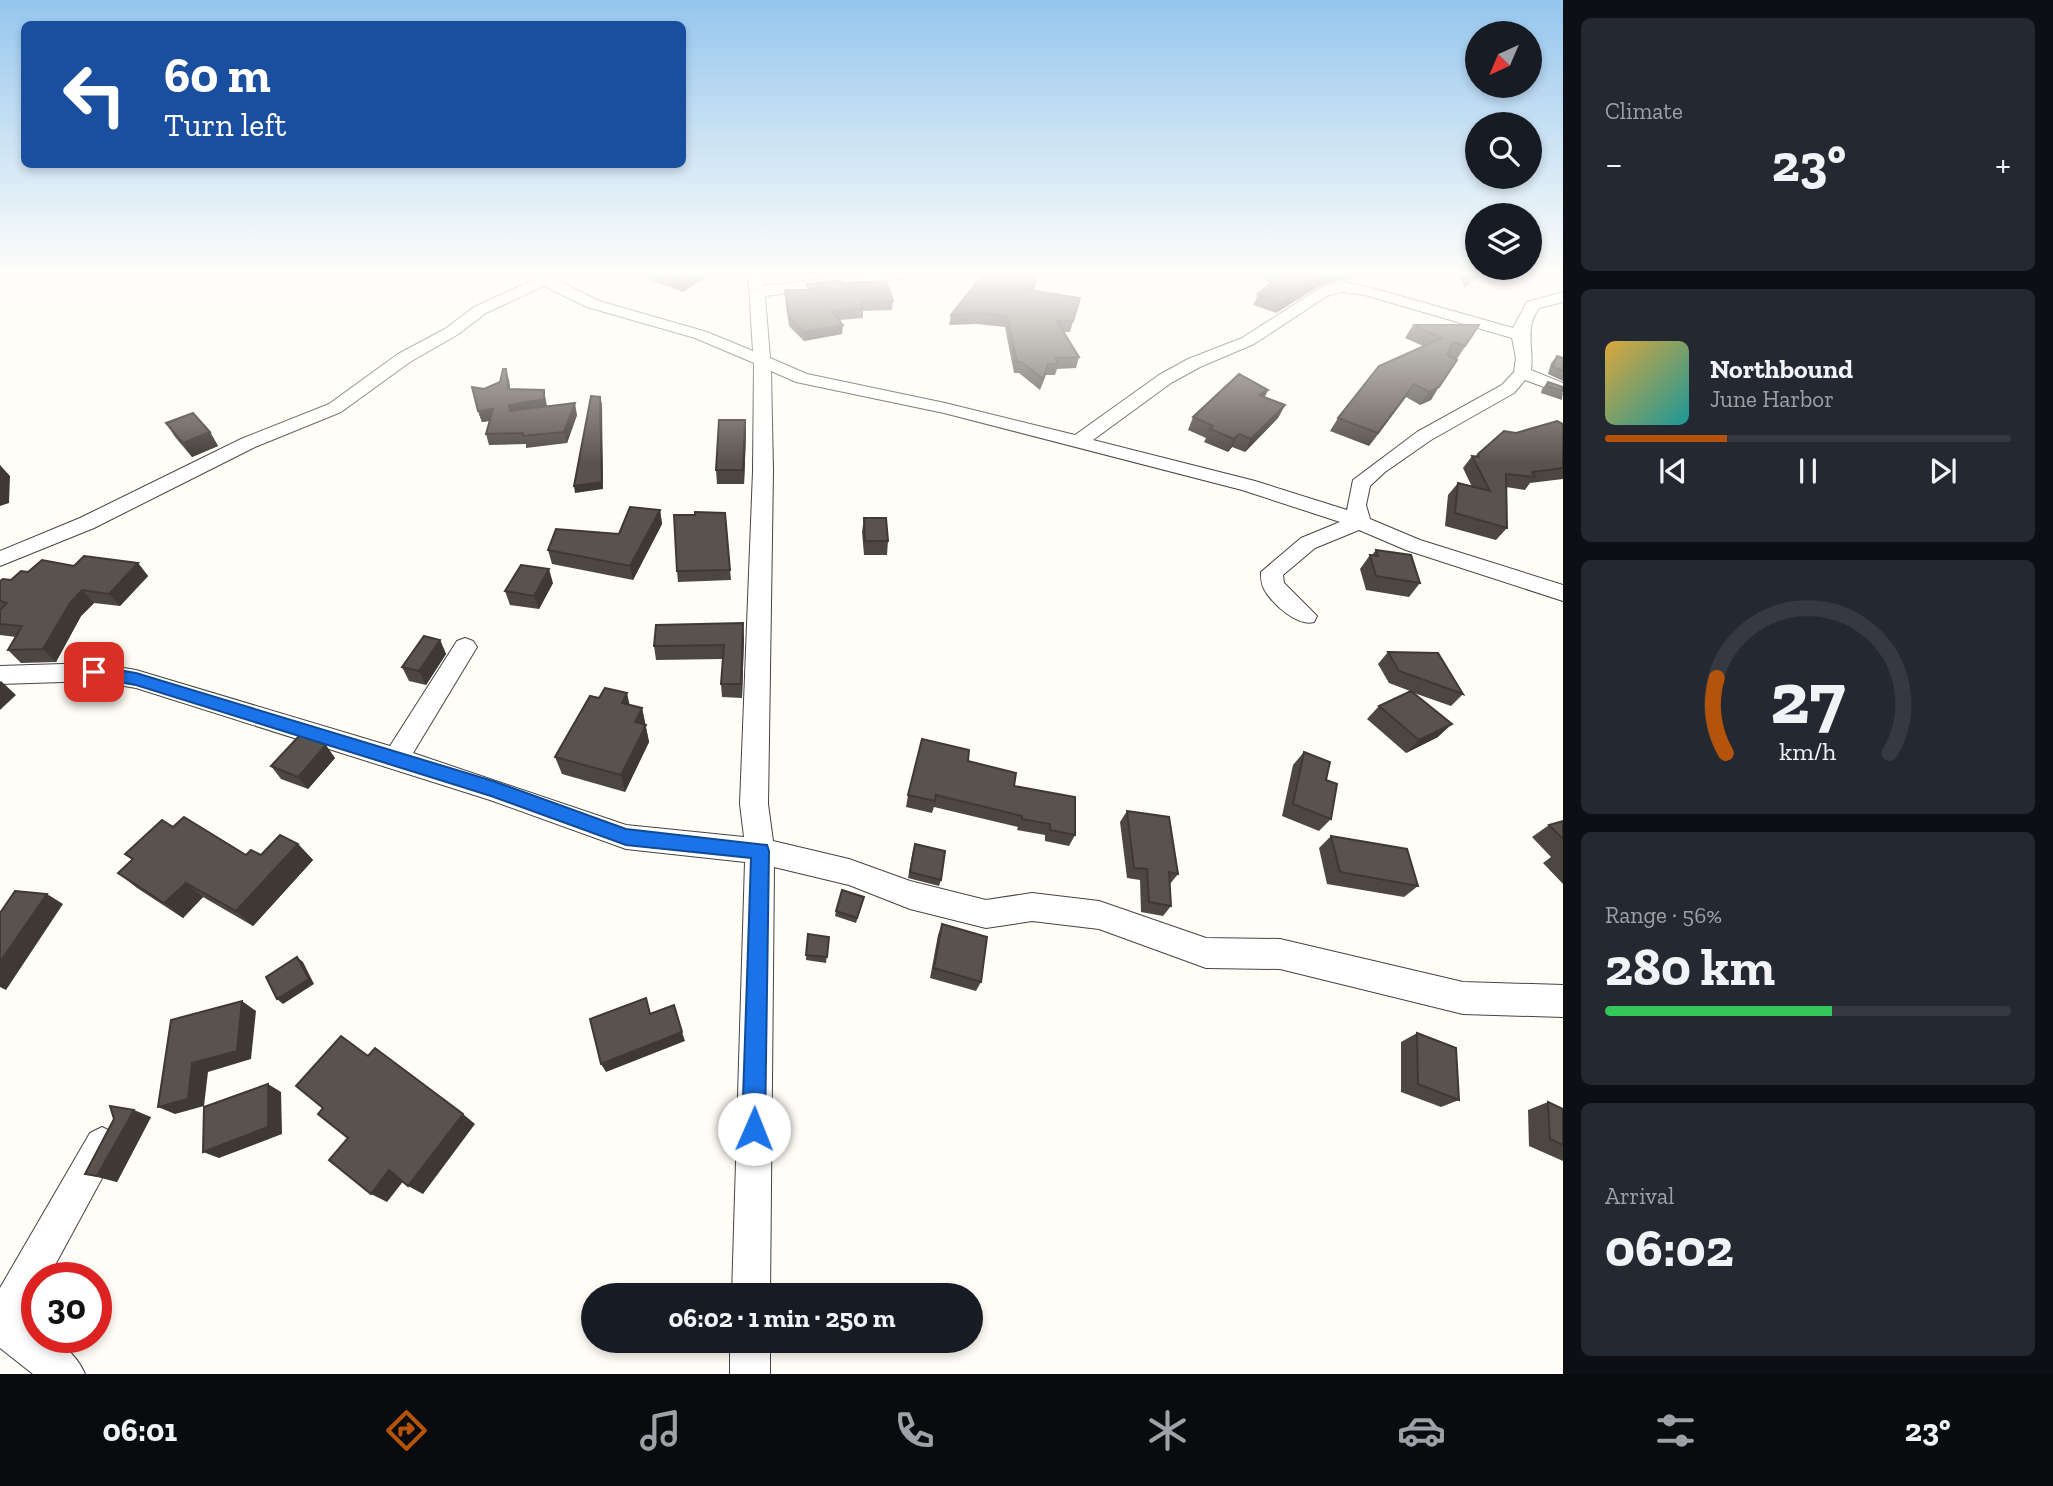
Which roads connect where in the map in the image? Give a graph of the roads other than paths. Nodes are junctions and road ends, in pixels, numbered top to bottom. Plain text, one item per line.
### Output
1 (444, 336) edge
2 (704, 336) edge
3 (760, 336) edge
4 (1256, 336) edge
5 (1521, 336) edge
6 (762, 362) junction
7 (1522, 373) junction
8 (1563, 389) edge
9 (1079, 441) junction
10 (1360, 522) junction
11 (0, 559) edge
12 (1563, 593) edge
13 (1306, 616) dead end
14 (465, 648) dead end
15 (0, 675) edge
16 (395, 760) junction
17 (760, 851) junction
18 (1563, 1002) edge
19 (113, 1125) edge
20 (751, 1283) edge
21 (750, 1353) edge
22 (65, 1374) edge
23 (750, 1374) edge

1 - 11 street
2 - 6 street
3 - 6 street
4 - 9 street
5 - 7 street
6 - 9 street
6 - 17 street
7 - 8 street
7 - 10 street
9 - 10 street
10 - 12 street
10 - 13 street
14 - 16 street
15 - 16 street
16 - 17 street
17 - 18 street
17 - 20 street
19 - 22 street
21 - 23 street

